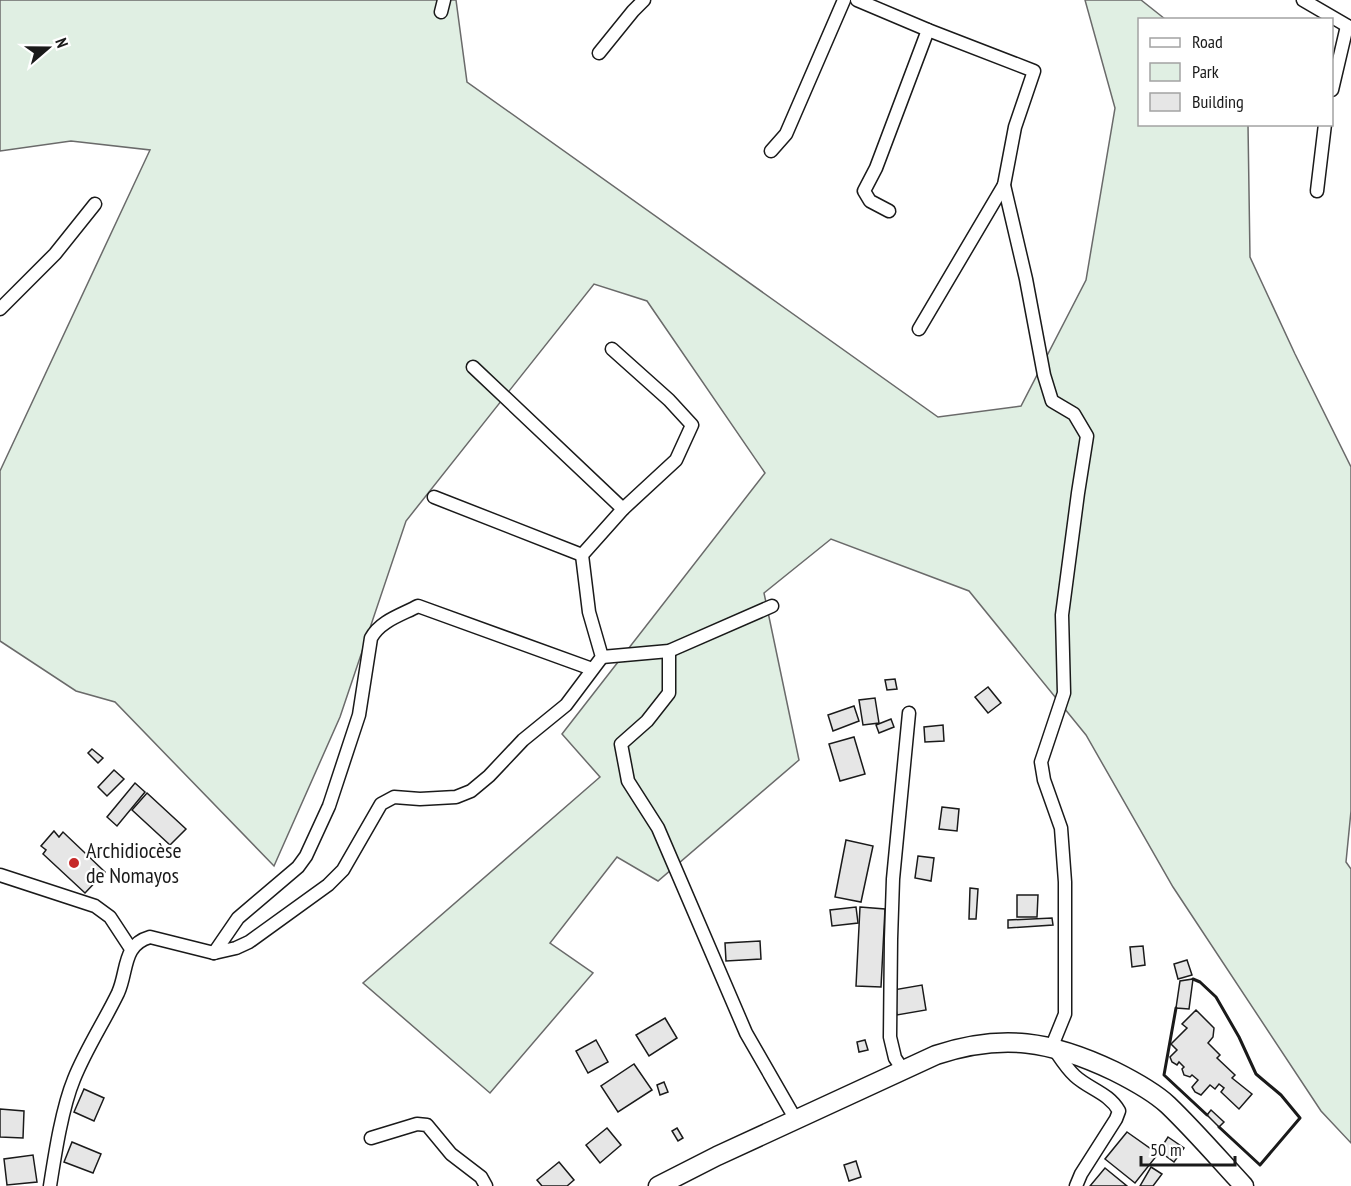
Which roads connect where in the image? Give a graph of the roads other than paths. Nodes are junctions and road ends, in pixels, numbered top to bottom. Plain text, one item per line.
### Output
1 (644, 0) edge
2 (844, 0) edge
3 (857, 0) edge
4 (1303, 0) edge
5 (874, 3) edge
6 (1349, 27) edge
7 (928, 30) junction
8 (599, 53) dead end
9 (1333, 86) edge
10 (1324, 126) edge
11 (771, 151) dead end
12 (1004, 185) junction
13 (1317, 191) dead end
14 (95, 204) dead end
15 (889, 211) dead end
16 (0, 309) edge
17 (919, 328) dead end
18 (612, 349) dead end
19 (474, 367) dead end
20 (434, 497) dead end
21 (623, 508) junction
22 (582, 555) junction
23 (772, 606) dead end
24 (669, 651) junction
25 (602, 657) junction
26 (592, 669) junction
27 (909, 713) dead end
28 (0, 875) edge
29 (130, 949) junction
30 (214, 953) junction
31 (1052, 1046) junction
32 (903, 1070) junction
33 (796, 1120) junction
34 (371, 1138) dead end
35 (662, 1185) edge
36 (50, 1186) edge
37 (486, 1186) edge
38 (1076, 1186) edge
39 (1244, 1186) edge

1 - 8 street
2 - 11 street
3 - 5 street
4 - 6 street
5 - 7 street
6 - 9 street
7 - 12 street
7 - 15 street
10 - 13 street
12 - 17 street
12 - 31 street
14 - 16 street
18 - 21 street
19 - 21 street
20 - 22 street
21 - 22 street
22 - 25 street
23 - 24 street
24 - 25 street
24 - 33 street
25 - 26 street
26 - 30 street
26 - 30 street
27 - 32 street
28 - 29 street
29 - 30 street
29 - 36 street
31 - 32 main road
31 - 38 street
31 - 39 main road
32 - 33 main road
33 - 35 main road
34 - 37 street

